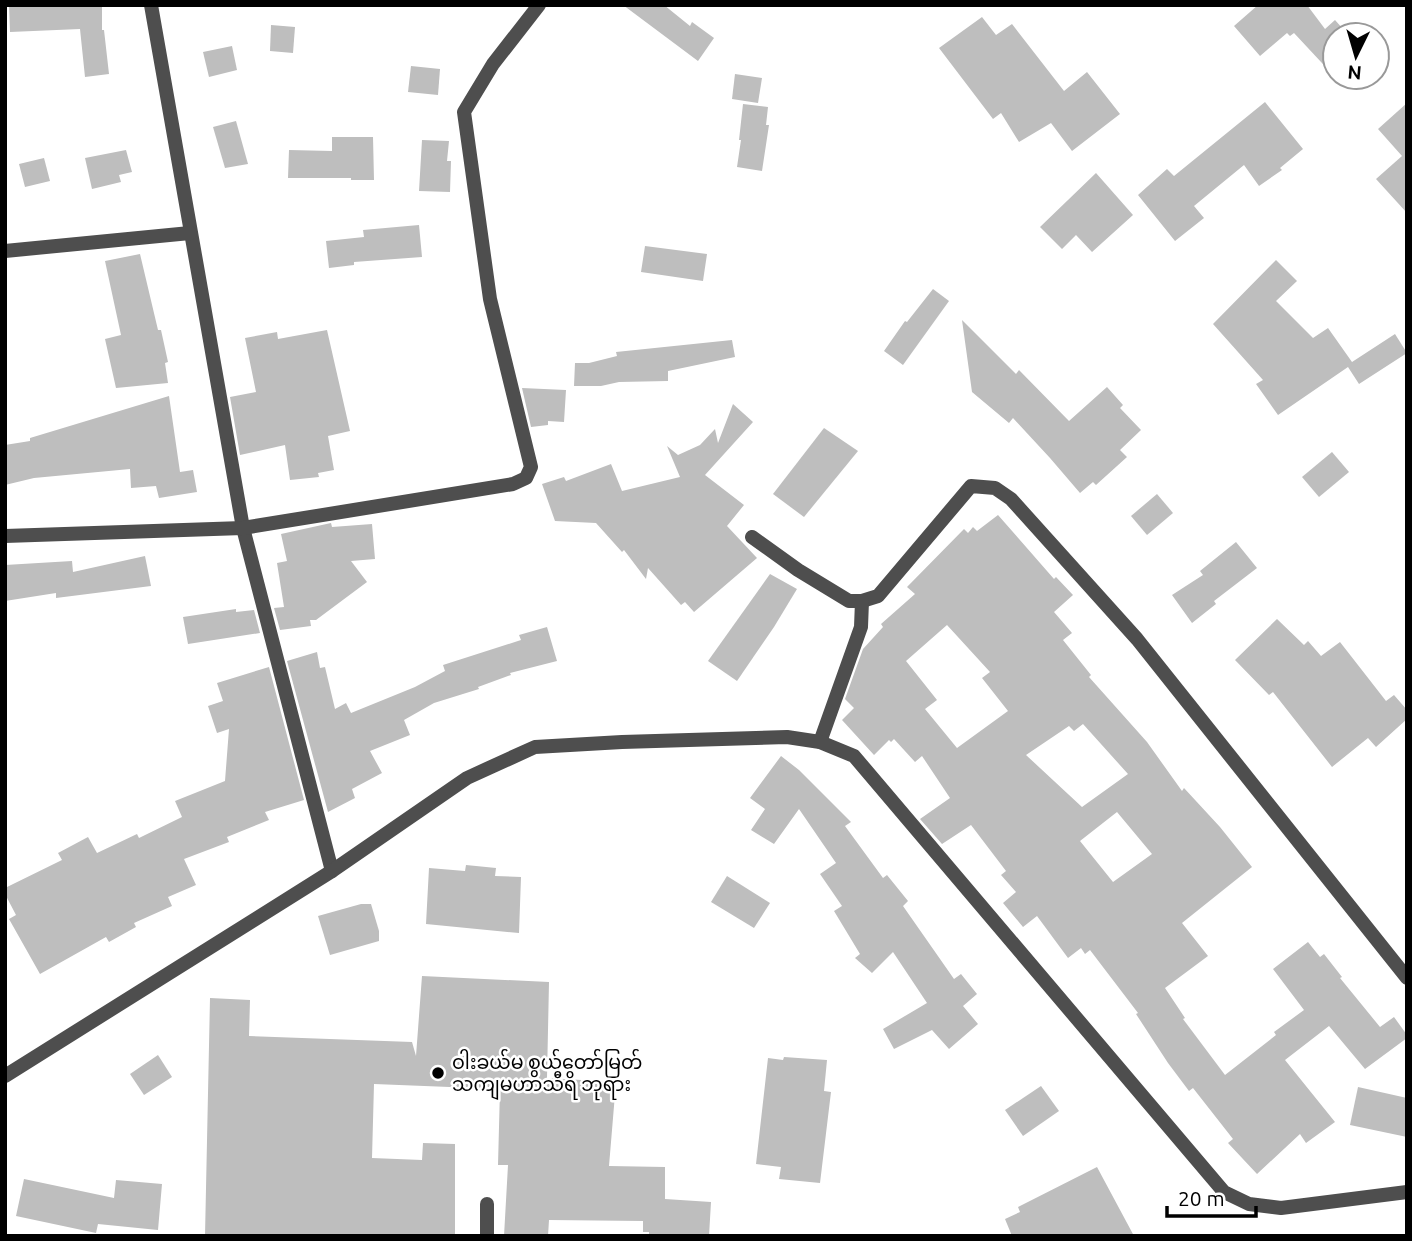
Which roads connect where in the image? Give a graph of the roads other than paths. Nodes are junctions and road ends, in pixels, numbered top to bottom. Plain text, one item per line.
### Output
1 (151, 5) edge
2 (539, 5) edge
3 (190, 233) junction
4 (5, 251) edge
5 (243, 528) junction
6 (5, 536) edge
7 (752, 537) dead end
8 (862, 601) junction
9 (820, 741) junction
10 (332, 871) junction
11 (1407, 978) edge
12 (5, 1076) edge
13 (1407, 1192) edge
14 (488, 1204) dead end
15 (487, 1236) edge

1 - 3 street
2 - 5 street
3 - 4 street
3 - 5 street
5 - 6 street
5 - 10 street
7 - 8 street
8 - 9 street
8 - 11 street
9 - 10 street
9 - 13 street
10 - 12 street
14 - 15 street

